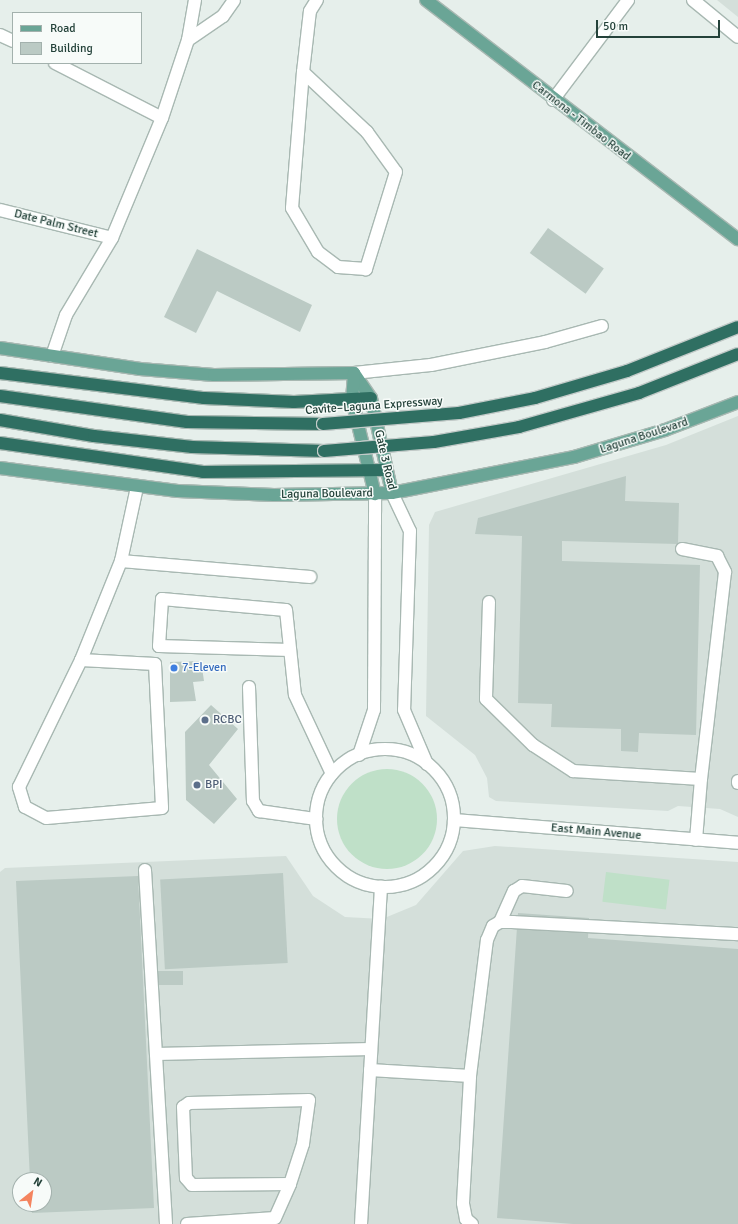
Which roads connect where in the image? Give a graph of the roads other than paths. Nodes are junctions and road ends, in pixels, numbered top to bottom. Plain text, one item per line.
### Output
1 (195, 0) edge
2 (234, 0) edge
3 (317, 0) edge
4 (426, 0) edge
5 (628, 0) edge
6 (693, 0) edge
7 (0, 35) edge
8 (738, 37) edge
9 (188, 40) junction
10 (12, 41) edge
11 (57, 64) edge
12 (303, 72) junction
13 (553, 100) junction
14 (162, 118) junction
15 (0, 210) edge
16 (112, 238) junction
17 (738, 239) edge
18 (602, 326) dead end
19 (738, 327) edge
20 (0, 348) edge
21 (738, 354) edge
22 (52, 356) junction
23 (0, 373) edge
24 (354, 373) junction
25 (0, 396) edge
26 (371, 398) junction
27 (352, 400) junction
28 (738, 402) edge
29 (0, 420) edge
30 (0, 443) edge
31 (0, 468) edge
32 (387, 470) junction
33 (369, 472) junction
34 (137, 487) junction
35 (392, 493) junction
36 (375, 494) junction
37 (682, 549) dead end
38 (121, 561) junction
39 (310, 577) dead end
40 (489, 602) dead end
41 (290, 650) junction
42 (81, 660) junction
43 (249, 687) dead end
44 (359, 755) junction
45 (427, 764) junction
46 (332, 774) junction
47 (701, 779) junction
48 (316, 819) junction
49 (454, 820) junction
50 (696, 840) junction
51 (738, 843) edge
52 (145, 870) dead end
53 (381, 887) junction
54 (567, 891) dead end
55 (500, 922) junction
56 (738, 934) edge
57 (371, 1049) junction
58 (156, 1054) junction
59 (370, 1070) junction
60 (470, 1076) junction
61 (290, 1184) junction
62 (166, 1224) edge
63 (187, 1224) edge
64 (361, 1224) edge
65 (472, 1224) edge

1 - 9 street
2 - 9 street
3 - 12 street
4 - 13 main road, Carmona - Timbao Road
5 - 13 street
6 - 8 street
7 - 10 street
9 - 14 street
11 - 14 street
12 - 12 street
13 - 17 main road, Carmona - Timbao Road
14 - 16 street
15 - 16 street, Date Palm Street
16 - 22 street
18 - 24 street
19 - 25 highway, Cavite–Laguna Expressway, bridge
20 - 22 main road
21 - 29 highway, bridge
22 - 24 main road
23 - 27 highway
24 - 26 main road, Gate 3 Road
24 - 27 main road, Gate 3 Road
26 - 27 highway
26 - 32 main road, Gate 3 Road
27 - 33 main road, Gate 3 Road
28 - 35 main road, Laguna Boulevard
30 - 33 highway
31 - 34 main road, Laguna Boulevard
32 - 33 highway
32 - 35 main road, Gate 3 Road
33 - 36 main road, Gate 3 Road
34 - 36 main road, Laguna Boulevard
34 - 38 street
35 - 36 main road, Laguna Boulevard
35 - 45 street, Gate 3 Road
36 - 44 street, Gate 3 Road
37 - 47 street
38 - 39 street
38 - 42 street
40 - 47 street
41 - 41 street
41 - 46 street
42 - 42 street
43 - 48 street
44 - 45 street
44 - 46 street
45 - 49 street
46 - 48 street
47 - 50 street
48 - 53 street
49 - 50 street, East Main Avenue
49 - 53 street
50 - 51 street, East Main Avenue
52 - 58 street
53 - 57 street
54 - 55 street
55 - 56 street
55 - 60 street
57 - 58 street
57 - 59 street
58 - 62 street
59 - 60 street
59 - 64 street
60 - 65 street
61 - 61 street
61 - 63 street

